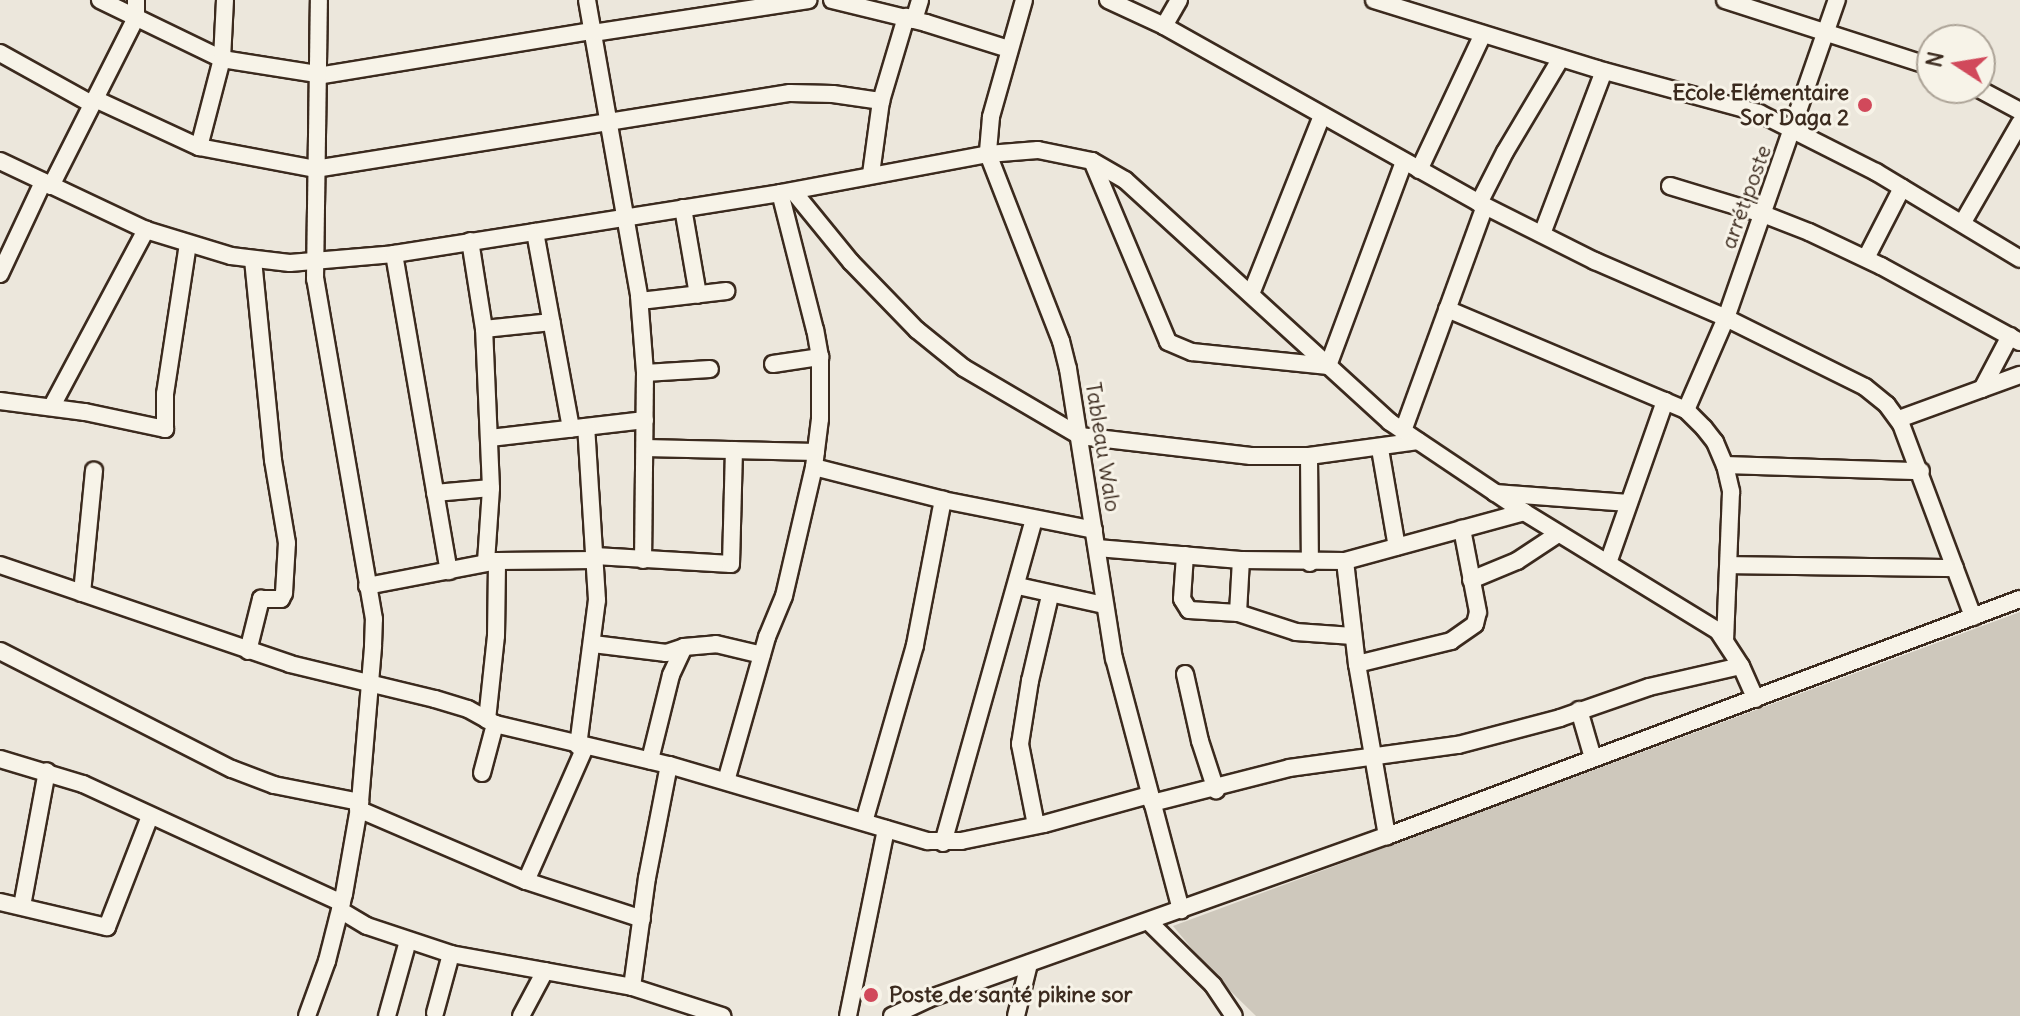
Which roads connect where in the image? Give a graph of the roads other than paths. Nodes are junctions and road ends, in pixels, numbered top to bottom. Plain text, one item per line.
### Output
1 (100, 0) edge
2 (136, 0) edge
3 (225, 0) edge
4 (319, 0) edge
5 (587, 0) edge
6 (808, 0) edge
7 (832, 0) edge
8 (920, 0) edge
9 (1024, 0) edge
10 (1108, 0) edge
11 (1179, 0) edge
12 (1374, 0) edge
13 (1725, 0) edge
14 (1837, 0) edge
15 (772, 3) edge
16 (136, 18) junction
17 (910, 18) junction
18 (1164, 26) junction
19 (1827, 31) junction
20 (593, 32) junction
21 (1483, 34) junction
22 (1009, 49) junction
23 (0, 53) edge
24 (1561, 58) junction
25 (222, 59) junction
26 (1916, 62) edge
27 (1604, 71) junction
28 (317, 75) junction
29 (1996, 98) edge
30 (93, 101) junction
31 (881, 101) junction
32 (2020, 111) edge
33 (1322, 116) junction
34 (2020, 123) edge
35 (610, 124) junction
36 (1794, 129) junction
37 (199, 147) junction
38 (988, 154) junction
39 (0, 161) edge
40 (1092, 161) junction
41 (1412, 166) junction
42 (315, 169) junction
43 (871, 174) junction
44 (47, 184) junction
45 (1670, 186) dead end
46 (1902, 188) junction
47 (786, 192) junction
48 (1482, 204) junction
49 (683, 208) junction
50 (1763, 214) junction
51 (627, 215) junction
52 (1963, 222) junction
53 (146, 230) junction
54 (535, 232) junction
55 (1542, 234) junction
56 (470, 241) junction
57 (188, 244) junction
58 (394, 254) junction
59 (1866, 258) junction
60 (253, 259) junction
61 (2020, 259) edge
62 (314, 263) junction
63 (0, 274) edge
64 (726, 291) dead end
65 (1251, 294) junction
66 (698, 295) junction
67 (640, 301) junction
68 (1447, 309) junction
69 (1726, 318) junction
70 (552, 322) junction
71 (484, 329) junction
72 (2015, 339) edge
73 (820, 357) junction
74 (773, 364) dead end
75 (1328, 366) junction
76 (710, 369) dead end
77 (645, 373) junction
78 (2020, 375) edge
79 (1982, 389) junction
80 (0, 401) edge
81 (1665, 401) junction
82 (52, 406) junction
83 (1686, 410) junction
84 (1899, 419) junction
85 (645, 420) junction
86 (578, 428) junction
87 (1403, 431) junction
88 (1080, 436) junction
89 (490, 438) junction
90 (1418, 441) junction
91 (645, 448) junction
92 (1380, 449) junction
93 (734, 450) junction
94 (1309, 456) junction
95 (815, 460) junction
96 (1725, 465) junction
97 (94, 471) dead end
98 (1921, 471) junction
99 (491, 488) junction
100 (435, 493) junction
101 (1494, 493) junction
102 (943, 500) junction
103 (1629, 503) junction
104 (1524, 512) junction
105 (1034, 520) junction
106 (1462, 529) junction
107 (1094, 530) junction
108 (1558, 534) junction
109 (1397, 547) junction
110 (1097, 548) junction
111 (1185, 555) junction
112 (595, 558) junction
113 (643, 560) junction
114 (1241, 560) junction
115 (1345, 561) junction
116 (491, 562) junction
117 (1310, 563) junction
118 (1608, 563) junction
119 (0, 565) edge
120 (1729, 565) junction
121 (1955, 568) junction
122 (449, 571) junction
123 (1471, 580) junction
124 (367, 586) junction
125 (1018, 586) junction
126 (82, 593) junction
127 (1050, 596) junction
128 (2020, 599) edge
129 (1104, 605) junction
130 (1238, 613) junction
131 (1973, 617) junction
132 (1353, 636) junction
133 (1725, 640) junction
134 (593, 644) junction
135 (684, 647) junction
136 (0, 651) edge
137 (248, 651) junction
138 (762, 655) junction
139 (1357, 664) junction
140 (1741, 666) junction
141 (1185, 674) dead end
142 (372, 687) junction
143 (1756, 699) junction
144 (1579, 710) junction
145 (491, 722) junction
146 (582, 746) junction
147 (1593, 758) junction
148 (0, 759) edge
149 (1374, 759) junction
150 (650, 760) junction
151 (669, 765) junction
152 (47, 771) junction
153 (482, 773) dead end
154 (726, 781) junction
155 (1216, 790) junction
156 (1150, 799) junction
157 (359, 805) junction
158 (150, 816) junction
159 (864, 822) junction
160 (1036, 825) junction
161 (886, 829) junction
162 (1387, 836) junction
163 (943, 843) junction
164 (526, 881) junction
165 (0, 902) edge
166 (22, 906) junction
167 (341, 907) junction
168 (1181, 910) junction
169 (642, 919) junction
170 (1149, 922) junction
171 (408, 941) junction
172 (451, 954) junction
173 (1029, 964) junction
174 (545, 971) junction
175 (632, 987) junction
176 (676, 1009) edge
177 (435, 1013) dead end
178 (307, 1016) edge
179 (387, 1016) edge
180 (521, 1016) edge
181 (722, 1016) edge
182 (848, 1016) edge
183 (892, 1016) edge
184 (1016, 1016) edge
185 (1234, 1016) edge

1 - 16 street
2 - 16 street
3 - 25 street
4 - 28 street
5 - 20 street
6 - 15 street
7 - 17 street
8 - 17 street
9 - 22 street, Tableau Walo
10 - 18 street
11 - 18 street
12 - 21 street
13 - 19 street
14 - 19 street, arrét poste
15 - 20 street
16 - 25 street
16 - 30 street
17 - 22 street
17 - 31 street
18 - 33 street
19 - 26 street
19 - 36 street, arrét poste
20 - 28 street
20 - 35 street
21 - 24 street
21 - 41 street
22 - 38 street, Tableau Walo
23 - 30 street
24 - 27 street
24 - 48 street
25 - 28 street
25 - 37 street
27 - 36 street
27 - 55 street
28 - 42 street
29 - 32 street
30 - 37 street
30 - 44 street
31 - 35 street
31 - 43 street
33 - 41 street
33 - 65 street
34 - 52 street
35 - 42 street
35 - 51 street
36 - 46 street
36 - 50 street, arrét poste
37 - 42 street
38 - 40 street
38 - 43 street
38 - 88 street, Tableau Walo
39 - 44 street
40 - 65 street
40 - 75 street
41 - 48 street
41 - 75 street
42 - 62 street
43 - 47 street
44 - 53 street
44 - 63 street
45 - 50 street
46 - 52 street
46 - 59 street
47 - 49 street
47 - 73 street
47 - 88 street
48 - 55 street
48 - 68 street
49 - 51 street
49 - 66 street
50 - 59 street
50 - 69 street, arrét poste
51 - 54 street
51 - 67 street
52 - 61 street
53 - 57 street
53 - 82 street
54 - 56 street
54 - 70 street
55 - 69 street
56 - 58 street
56 - 71 street
57 - 60 street
57 - 82 street
58 - 62 street
58 - 100 street
59 - 72 street
60 - 62 street
60 - 137 street
62 - 124 street
64 - 66 street
65 - 75 street
66 - 67 street
67 - 77 street
68 - 81 street
68 - 87 street
69 - 83 street, arrét poste
69 - 84 street
70 - 71 street
70 - 86 street
71 - 89 street
72 - 79 street
73 - 74 street
73 - 95 street
75 - 87 street
76 - 77 street
77 - 85 street
78 - 79 street
79 - 84 street
80 - 82 street
81 - 83 street
81 - 103 street
83 - 96 street
84 - 98 street
85 - 86 street
85 - 91 street
86 - 89 street
86 - 112 street
87 - 90 street
88 - 94 street
88 - 107 street, Tableau Walo
89 - 99 street
90 - 92 street
90 - 101 street
91 - 93 street
91 - 113 street
92 - 94 street
92 - 109 street
93 - 95 street
93 - 113 street
94 - 117 street
95 - 102 street
95 - 138 street
96 - 98 street
96 - 120 street
97 - 126 street
98 - 121 street
99 - 100 street
99 - 116 street
100 - 122 street
101 - 103 street
101 - 104 street
102 - 105 street
102 - 159 street
103 - 118 street
104 - 106 street
104 - 108 street
105 - 107 street
105 - 125 street
106 - 109 street
106 - 123 street
107 - 110 street, Tableau Walo
108 - 118 street
108 - 123 street
109 - 115 street
110 - 111 street
110 - 129 street, Tableau Walo
111 - 114 street
111 - 130 street
112 - 113 street
112 - 116 street
112 - 134 street
114 - 117 street
114 - 130 street
115 - 117 street
115 - 132 street
116 - 122 street
116 - 145 street
118 - 133 street
119 - 126 street
120 - 121 street
120 - 133 street
121 - 131 street
122 - 124 street
123 - 139 street
124 - 142 street
125 - 127 street
125 - 163 street
126 - 137 street
127 - 129 street
127 - 160 street
128 - 131 street
129 - 156 street, Tableau Walo
130 - 132 street
131 - 143 street
132 - 139 street
133 - 140 street
134 - 135 street
134 - 146 street
135 - 138 street
135 - 150 street
136 - 157 street
137 - 142 street
138 - 154 street
139 - 149 street
140 - 143 street
140 - 144 street
141 - 155 street
142 - 145 street
142 - 157 street
143 - 147 street
144 - 147 street
144 - 149 street
145 - 146 street
145 - 153 street
146 - 150 street
146 - 164 street
147 - 162 street
148 - 152 street
149 - 155 street
149 - 162 street
150 - 151 street
151 - 154 street
151 - 169 street
152 - 158 street
152 - 166 street
154 - 159 street
155 - 156 street
156 - 160 street
156 - 168 street, Tableau Walo
157 - 164 street
157 - 167 street
158 - 166 street
158 - 167 street
159 - 161 street
160 - 163 street
161 - 163 street
161 - 182 street
162 - 168 street
164 - 169 street
165 - 166 street
167 - 171 street
167 - 178 street
168 - 170 street
169 - 175 street
170 - 173 street
170 - 185 street
171 - 172 street
171 - 179 street
172 - 174 street
172 - 177 street
173 - 183 street
173 - 184 street
174 - 175 street
174 - 180 street
175 - 176 street
176 - 181 street

